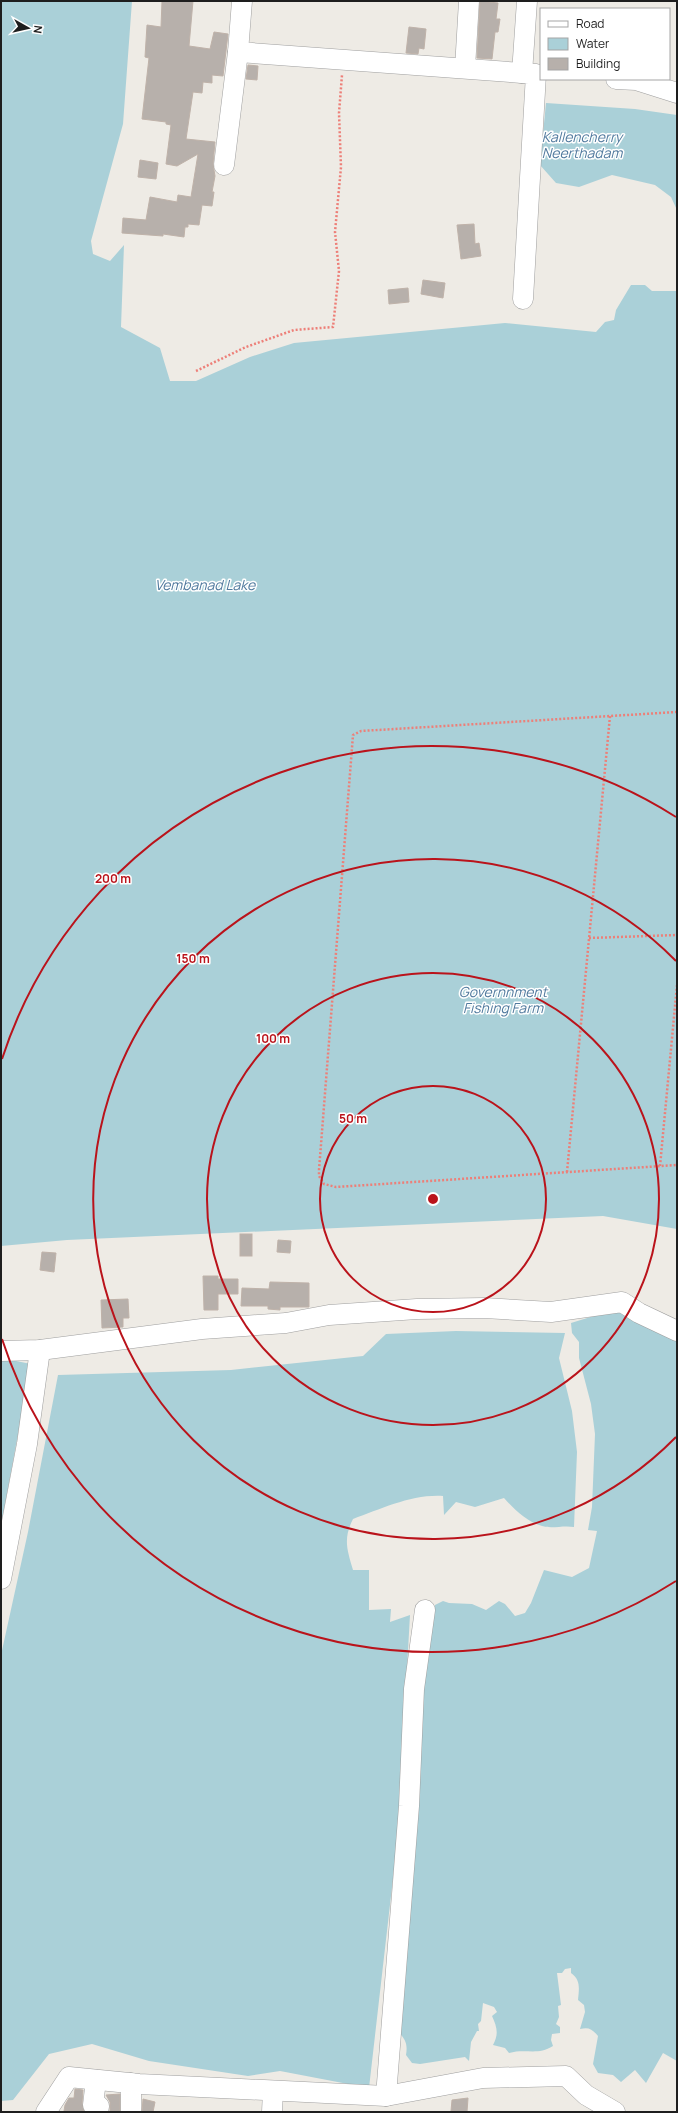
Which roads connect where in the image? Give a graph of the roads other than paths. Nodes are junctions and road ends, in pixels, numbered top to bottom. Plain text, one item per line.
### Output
1 (242, 1) edge
2 (468, 1) edge
3 (527, 1) edge
4 (238, 52) junction
5 (465, 68) junction
6 (533, 74) edge
7 (636, 80) edge
8 (677, 93) edge
9 (224, 165) dead end
10 (523, 299) dead end
11 (677, 1331) edge
12 (40, 1350) junction
13 (1, 1351) edge
14 (1, 1579) edge
15 (425, 1610) dead end
16 (96, 2080) junction
17 (131, 2083) junction
18 (273, 2091) junction
19 (386, 2096) junction
20 (609, 2110) edge
21 (46, 2112) edge
22 (98, 2112) edge
23 (130, 2112) edge
24 (272, 2112) edge

1 - 4 street
2 - 5 street
3 - 6 street
4 - 5 street
4 - 9 street
5 - 6 street
6 - 10 street
7 - 8 street
11 - 12 street
12 - 13 street
12 - 14 street
15 - 19 street
16 - 17 street
16 - 21 street
16 - 22 street
17 - 18 street
17 - 23 street
18 - 19 street
18 - 24 street
19 - 20 street

